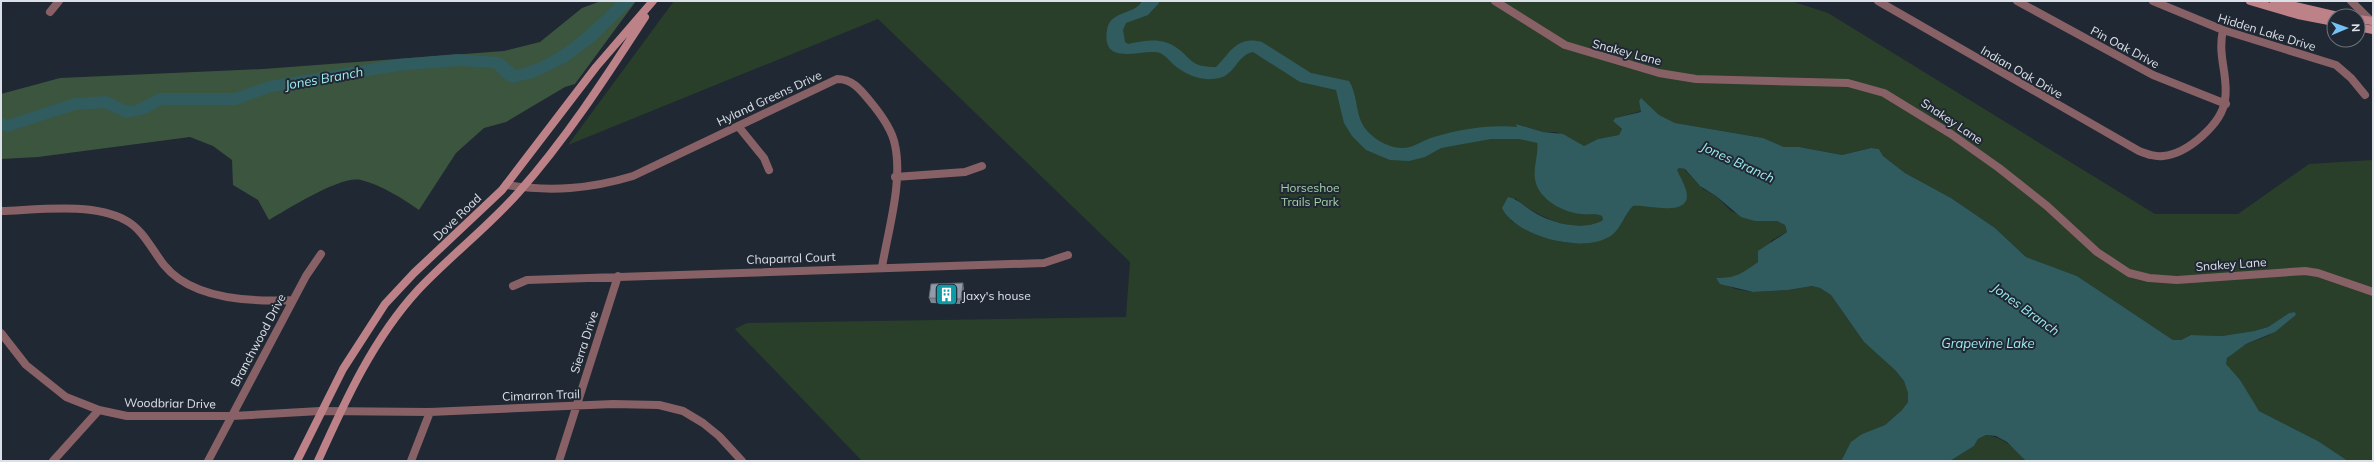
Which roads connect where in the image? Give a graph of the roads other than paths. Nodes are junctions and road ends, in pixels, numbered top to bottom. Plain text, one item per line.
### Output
1 (59, 1) edge
2 (654, 1) edge
3 (1496, 1) edge
4 (1878, 1) edge
5 (2017, 1) edge
6 (2153, 1) edge
7 (2250, 1) edge
8 (2274, 1) edge
9 (2351, 1) edge
10 (50, 12) dead end
11 (2326, 13) edge
12 (2326, 20) edge
13 (2372, 22) edge
14 (2223, 30) junction
15 (2365, 95) dead end
16 (2226, 104) junction
17 (738, 126) junction
18 (982, 166) dead end
19 (769, 170) dead end
20 (895, 177) junction
21 (506, 185) junction
22 (522, 188) junction
23 (1, 211) edge
24 (463, 229) junction
25 (478, 235) junction
26 (321, 254) dead end
27 (1068, 255) dead end
28 (882, 267) junction
29 (618, 276) junction
30 (513, 286) dead end
31 (2373, 292) edge
32 (293, 300) junction
33 (1, 332) edge
34 (576, 405) junction
35 (99, 410) junction
36 (320, 411) junction
37 (341, 411) junction
38 (430, 412) junction
39 (232, 416) junction
40 (53, 461) edge
41 (208, 461) edge
42 (297, 461) edge
43 (318, 461) edge
44 (411, 461) edge
45 (559, 461) edge
46 (742, 461) edge

1 - 10 street
2 - 21 main road, Dove Road
2 - 22 main road, Dove Road
3 - 31 street, Snakey Lane
4 - 16 street, Indian Oak Drive
5 - 16 street, Pin Oak Drive
6 - 14 street, Hidden Lake Drive
7 - 12 main road
8 - 11 main road
9 - 13 street
14 - 15 street, Hidden Lake Drive
14 - 16 street
17 - 19 street
17 - 20 street, Hyland Greens Drive
17 - 22 street, Hyland Greens Drive
18 - 20 street
20 - 28 street, Hyland Greens Drive
21 - 22 street, Hyland Greens Drive
21 - 24 main road, Dove Road
22 - 25 main road, Dove Road
23 - 32 street
24 - 25 main road
24 - 36 main road, Dove Road
25 - 37 main road, Dove Road
26 - 32 street, Branchwood Drive
27 - 28 street, Chaparral Court
28 - 29 street, Chaparral Court
29 - 30 street, Chaparral Court
29 - 34 street, Sierra Drive
32 - 39 street, Branchwood Drive
33 - 35 street, Woodbriar Drive
34 - 38 street, Cimarron Trail
34 - 45 street, Sierra Drive
34 - 46 street, Cimarron Trail
35 - 39 street, Woodbriar Drive
35 - 40 street
36 - 37 street, Cimarron Trail
36 - 39 street, Woodbriar Drive
36 - 42 main road, Dove Road
37 - 38 street, Cimarron Trail
37 - 43 main road, Dove Road
38 - 44 street
39 - 41 street, Branchwood Drive

